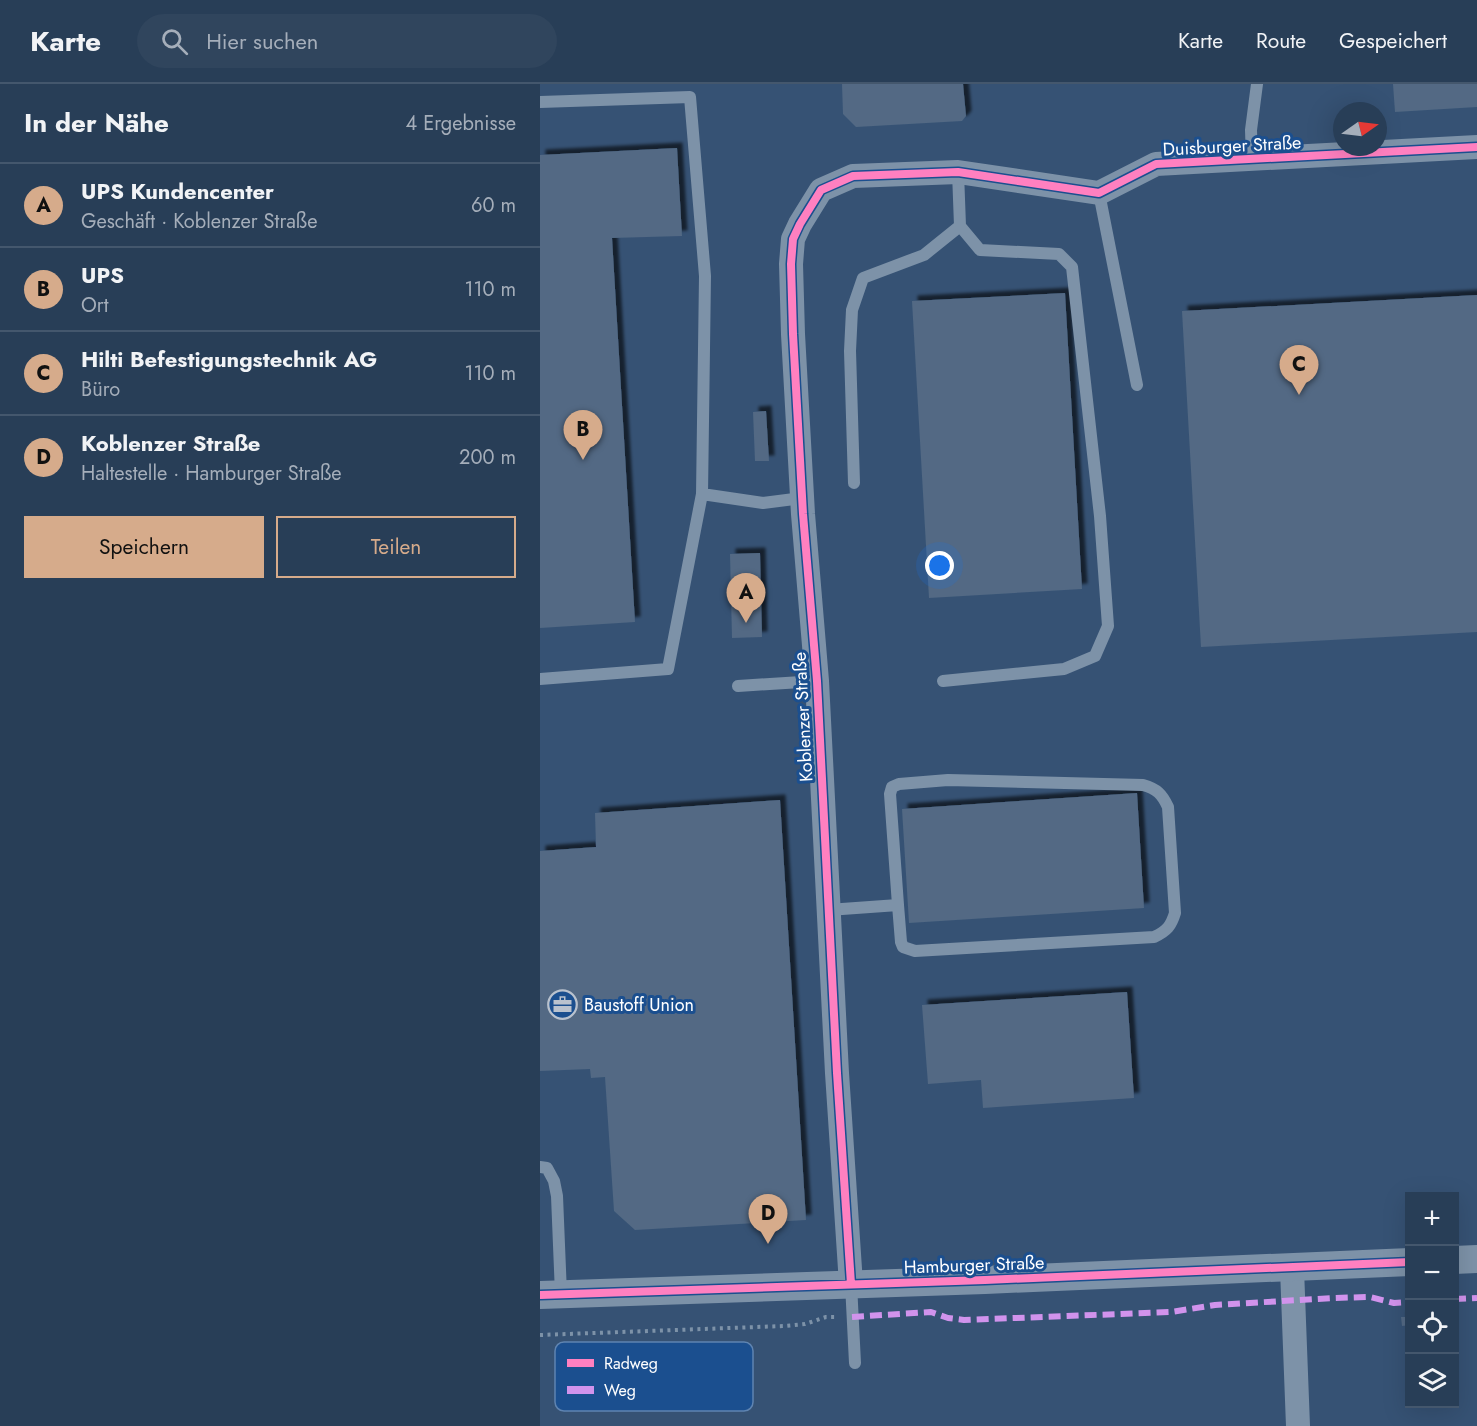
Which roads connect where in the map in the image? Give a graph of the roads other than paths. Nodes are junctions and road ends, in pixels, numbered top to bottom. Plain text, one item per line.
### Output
1 (1257, 84) edge
2 (540, 102) edge
3 (1477, 147) edge
4 (1252, 160) junction
5 (958, 172) junction
6 (1099, 193) junction
7 (960, 226) junction
8 (1137, 385) dead end
9 (855, 483) dead end
10 (702, 494) junction
11 (802, 498) junction
12 (540, 679) edge
13 (817, 681) junction
14 (943, 681) dead end
15 (738, 686) dead end
16 (898, 905) junction
17 (828, 910) junction
18 (540, 1167) edge
19 (1477, 1259) edge
20 (1459, 1260) edge
21 (1405, 1262) edge
22 (1292, 1269) junction
23 (851, 1284) junction
24 (551, 1294) edge
25 (855, 1363) dead end
26 (1298, 1426) edge

1 - 4 lane
2 - 10 lane
3 - 4 street, Duisburger Straße
4 - 6 street, Duisburger Straße
5 - 6 street
5 - 7 lane
5 - 11 street, Koblenzer Straße
6 - 8 lane
7 - 9 lane
7 - 14 lane
10 - 11 lane
10 - 12 lane
11 - 13 street, Koblenzer Straße
13 - 15 lane
13 - 17 street, Koblenzer Straße
16 - 16 lane
16 - 17 lane
17 - 23 street, Koblenzer Straße
18 - 24 lane
19 - 20 street
21 - 22 street, Hamburger Straße
22 - 23 street, Hamburger Straße
22 - 26 street
23 - 24 street, Hamburger Straße
23 - 25 lane

